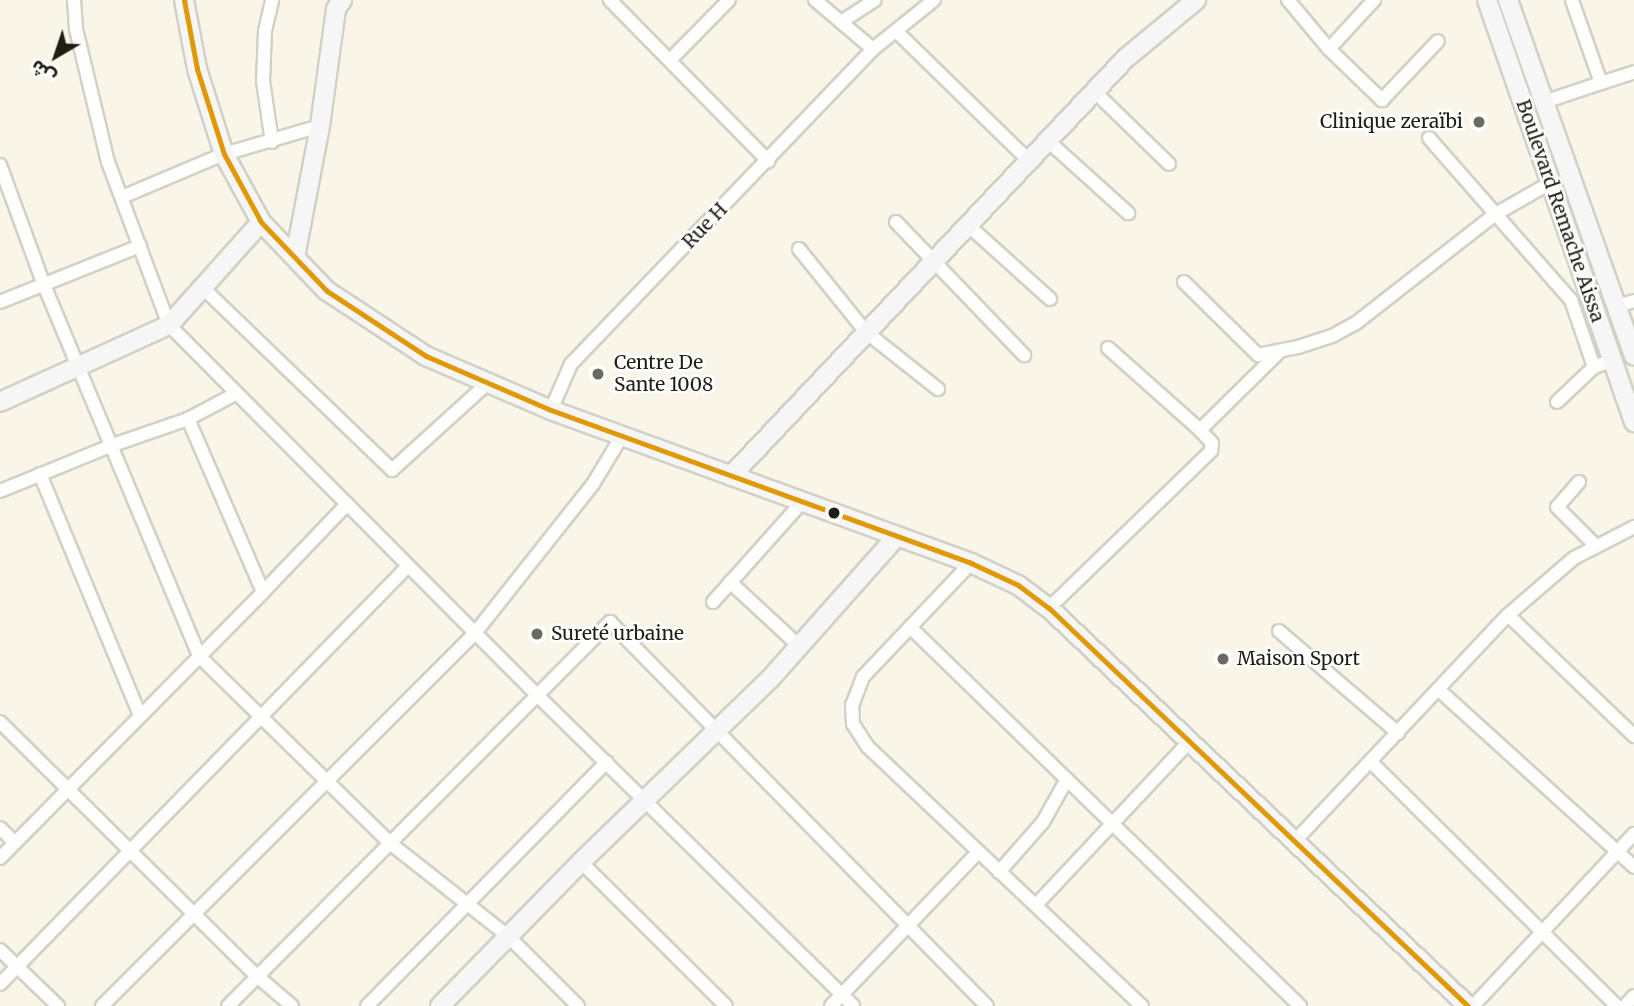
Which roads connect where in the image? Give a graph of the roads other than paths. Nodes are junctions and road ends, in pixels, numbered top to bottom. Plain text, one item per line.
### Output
1 (74, 0) edge
2 (184, 0) edge
3 (272, 0) edge
4 (342, 0) edge
5 (610, 0) edge
6 (729, 0) edge
7 (815, 0) edge
8 (874, 0) edge
9 (934, 0) edge
10 (1196, 0) edge
11 (1288, 0) edge
12 (1374, 0) edge
13 (1487, 0) edge
14 (1508, 0) edge
15 (1572, 0) edge
16 (841, 22) junction
17 (895, 31) junction
18 (1438, 41) dead end
19 (873, 49) junction
20 (1329, 49) junction
21 (670, 60) junction
22 (1634, 72) edge
23 (1601, 83) junction
24 (1095, 92) junction
25 (1544, 102) junction
26 (320, 126) junction
27 (1429, 138) dead end
28 (1048, 141) junction
29 (272, 142) junction
30 (224, 154) junction
31 (768, 161) junction
32 (1029, 161) junction
33 (1169, 164) dead end
34 (0, 166) edge
35 (1550, 183) junction
36 (122, 197) junction
37 (1128, 213) dead end
38 (1494, 215) junction
39 (261, 222) junction
40 (896, 222) dead end
41 (968, 226) junction
42 (140, 246) junction
43 (799, 248) dead end
44 (295, 257) junction
45 (932, 260) junction
46 (1184, 282) dead end
47 (44, 285) junction
48 (202, 287) junction
49 (1590, 298) junction
50 (1049, 299) dead end
51 (1571, 300) junction
52 (0, 302) edge
53 (1625, 304) edge
54 (169, 325) junction
55 (866, 332) junction
56 (1108, 348) dead end
57 (1279, 351) junction
58 (1024, 355) dead end
59 (1634, 355) edge
60 (1614, 360) junction
61 (1594, 367) junction
62 (78, 368) junction
63 (488, 383) junction
64 (938, 389) dead end
65 (237, 393) junction
66 (0, 402) edge
67 (1557, 402) dead end
68 (551, 410) junction
69 (188, 419) junction
70 (1634, 422) edge
71 (1200, 430) junction
72 (622, 436) junction
73 (110, 446) junction
74 (40, 474) junction
75 (731, 476) junction
76 (1579, 482) dead end
77 (0, 491) edge
78 (802, 502) junction
79 (346, 503) junction
80 (1634, 527) edge
81 (896, 537) junction
82 (1595, 545) junction
83 (971, 563) junction
84 (408, 566) junction
85 (730, 582) junction
86 (263, 592) junction
87 (713, 602) dead end
88 (1049, 608) junction
89 (1508, 615) junction
90 (910, 627) junction
91 (1279, 631) dead end
92 (475, 633) junction
93 (799, 646) junction
94 (199, 656) junction
95 (1439, 690) junction
96 (537, 695) junction
97 (140, 716) junction
98 (263, 718) junction
99 (0, 722) edge
100 (715, 729) junction
101 (1398, 733) junction
102 (1634, 736) edge
103 (1188, 743) junction
104 (607, 762) junction
105 (1371, 762) junction
106 (1068, 779) junction
107 (328, 780) junction
108 (69, 789) junction
109 (645, 799) junction
110 (1112, 823) junction
111 (0, 828) edge
112 (1634, 834) edge
113 (15, 843) junction
114 (1293, 843) junction
115 (391, 844) junction
116 (131, 851) junction
117 (1617, 851) junction
118 (978, 852) junction
119 (0, 858) edge
120 (581, 862) junction
121 (1634, 867) edge
122 (999, 872) junction
123 (468, 902) junction
124 (1036, 905) junction
125 (194, 914) junction
126 (908, 926) junction
127 (1541, 931) junction
128 (508, 936) junction
129 (0, 950) edge
130 (17, 967) junction
131 (257, 976) junction
132 (0, 984) edge
133 (842, 995) junction
134 (1634, 996) edge
135 (58, 1006) edge
136 (102, 1006) edge
137 (228, 1006) edge
138 (292, 1006) edge
139 (367, 1006) edge
140 (441, 1006) edge
141 (578, 1006) edge
142 (726, 1006) edge
143 (831, 1006) edge
144 (853, 1006) edge
145 (987, 1006) edge
146 (1142, 1006) edge
147 (1300, 1006) edge
148 (1471, 1006) edge
149 (1617, 1006) edge
150 (1625, 1006) edge

1 - 36 street
2 - 30 main road
3 - 29 street
4 - 26 main road
5 - 21 street
6 - 21 street
7 - 16 street
8 - 16 street
9 - 17 street, Rue H
10 - 24 main road
11 - 20 street
12 - 20 street
13 - 35 main road, Boulevard Remache Aissa
14 - 25 main road, Boulevard Remache Aissa
15 - 23 street
16 - 19 street
17 - 19 street, Rue H
17 - 32 street
18 - 20 street
19 - 31 street, Rue H
21 - 31 street
22 - 23 street
23 - 25 street
24 - 28 main road
24 - 33 street
25 - 53 main road, Boulevard Remache Aissa
26 - 29 street
26 - 44 main road
27 - 38 street
28 - 32 main road
28 - 37 street
29 - 30 street
30 - 36 street
30 - 39 main road
31 - 68 street, Rue H
32 - 41 main road
34 - 47 street
35 - 38 street
35 - 49 main road, Boulevard Remache Aissa
36 - 42 street
38 - 51 street
38 - 57 street
39 - 44 main road
39 - 48 main road
40 - 45 street
41 - 45 main road
41 - 50 street
42 - 47 street
42 - 54 street
43 - 55 street
44 - 63 main road
45 - 55 main road
45 - 58 street
46 - 57 street
47 - 52 street
47 - 62 street
48 - 54 main road
48 - 63 street
49 - 51 street
49 - 60 main road, Boulevard Remache Aissa
51 - 61 street
53 - 59 main road, Boulevard Remache Aissa
54 - 62 main road
54 - 65 street
55 - 64 street
55 - 75 main road
56 - 71 street
57 - 71 street
60 - 61 street
60 - 70 main road, Boulevard Remache Aissa
61 - 67 street
62 - 66 main road
62 - 73 street
63 - 68 main road
65 - 69 street
65 - 79 street
68 - 72 main road
69 - 73 street
69 - 86 street
71 - 88 street
72 - 75 main road
72 - 92 street
73 - 74 street
73 - 94 street
74 - 77 street
74 - 97 street
75 - 78 main road
76 - 82 street
78 - 81 main road
78 - 85 street
79 - 84 street
79 - 86 street
80 - 82 street
81 - 83 main road
81 - 93 main road
82 - 89 street
83 - 88 main road
83 - 90 street
84 - 92 street
84 - 98 street
85 - 87 street
85 - 93 street
86 - 94 street
88 - 103 main road
89 - 95 street
89 - 102 street
90 - 106 street
90 - 118 street
91 - 101 street
92 - 96 street
92 - 107 street
93 - 100 main road
94 - 97 street
94 - 98 street
95 - 101 street
95 - 117 street
96 - 100 street
96 - 104 street
96 - 115 street
97 - 108 street
98 - 107 street
98 - 116 street
99 - 108 street
100 - 109 main road
100 - 126 street
101 - 105 street
103 - 110 street
103 - 114 main road
104 - 109 street
104 - 123 street
105 - 114 street
105 - 127 street
106 - 110 street
106 - 122 street
107 - 115 street
107 - 125 street
108 - 113 street
108 - 116 street
109 - 120 main road
109 - 133 street
110 - 124 street
110 - 147 street
111 - 113 street
112 - 117 street
113 - 119 street
114 - 148 main road
115 - 123 street
115 - 131 street
116 - 125 street
116 - 130 street
117 - 121 street
117 - 127 street
118 - 122 street
118 - 126 street
120 - 128 main road
120 - 142 street
122 - 124 street
123 - 128 street
123 - 139 street
124 - 146 street
125 - 131 street
125 - 136 street
126 - 133 street
126 - 145 street
127 - 148 street
127 - 149 street
128 - 140 main road
128 - 141 street
129 - 130 street
130 - 132 street
130 - 135 street
131 - 137 street
131 - 138 street
133 - 143 street
133 - 144 street
134 - 150 street

